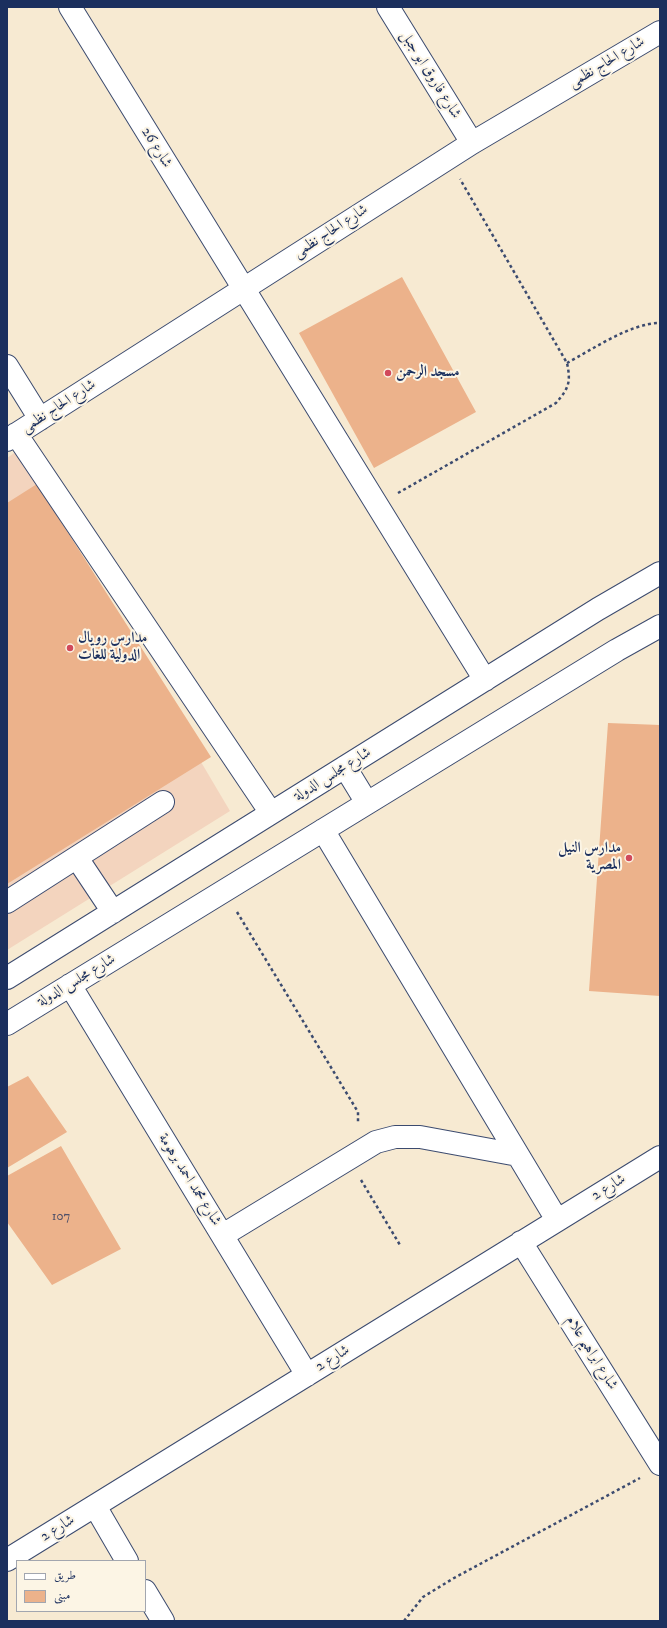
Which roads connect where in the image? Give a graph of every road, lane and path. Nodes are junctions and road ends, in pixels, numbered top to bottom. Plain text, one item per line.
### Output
1 (70, 7) edge
2 (388, 7) edge
3 (660, 32) edge
4 (472, 143) junction
5 (448, 158) junction
6 (243, 289) junction
7 (660, 323) edge
8 (567, 363) junction
9 (7, 366) edge
10 (40, 419) junction
11 (12, 437) edge
12 (377, 505) junction
13 (660, 573) edge
14 (660, 626) edge
15 (485, 680) junction
16 (345, 767) junction
17 (163, 802) dead end
18 (367, 803) junction
19 (271, 813) junction
20 (323, 830) junction
21 (77, 858) junction
22 (225, 891) junction
23 (7, 902) edge
24 (113, 912) junction
25 (7, 978) edge
26 (70, 985) junction
27 (7, 1024) edge
28 (355, 1128) dead end
29 (518, 1155) junction
30 (660, 1157) edge
31 (348, 1159) junction
32 (557, 1220) junction
33 (223, 1235) junction
34 (522, 1242) junction
35 (400, 1245) dead end
36 (307, 1375) junction
37 (653, 1469) edge
38 (95, 1506) junction
39 (7, 1560) edge
40 (126, 1560) edge
41 (146, 1593) edge
42 (162, 1621) edge
43 (404, 1621) edge

1 - 6 street, شارع 26
2 - 4 street, شارع فاروق ابو جبل
3 - 4 street, شارع الحاج نظمى
4 - 5 street, شارع الحاج نظمى
5 - 6 street, شارع الحاج نظمى
5 - 8 path
6 - 10 street, شارع الحاج نظمى
6 - 12 street, شارع 26
7 - 8 path
8 - 12 path
9 - 10 street
10 - 11 street, شارع الحاج نظمى
11 - 19 street
12 - 15 street, شارع 26
13 - 15 street, شارع مجلس الدولة
14 - 18 street, شارع مجلس الدولة
15 - 16 street, شارع مجلس الدولة
16 - 18 street
16 - 19 street, شارع مجلس الدولة
17 - 21 street
18 - 20 street, شارع مجلس الدولة
19 - 24 street, شارع مجلس الدولة
20 - 22 street, شارع مجلس الدولة
20 - 29 street
21 - 23 street
21 - 24 street
22 - 26 street, شارع مجلس الدولة
22 - 28 path
24 - 25 street, شارع مجلس الدولة
26 - 27 street, شارع مجلس الدولة
26 - 33 street, شارع محمد احمد برهومة
29 - 31 street
29 - 32 street
30 - 32 street, شارع 2
31 - 33 street
31 - 35 path
32 - 34 street, شارع 2
33 - 36 street, شارع محمد احمد برهومة
34 - 36 street, شارع 2
34 - 37 street, شارع ابراهيم علام
36 - 38 street, شارع 2
37 - 43 path
38 - 39 street, شارع 2
38 - 40 street
41 - 42 street

